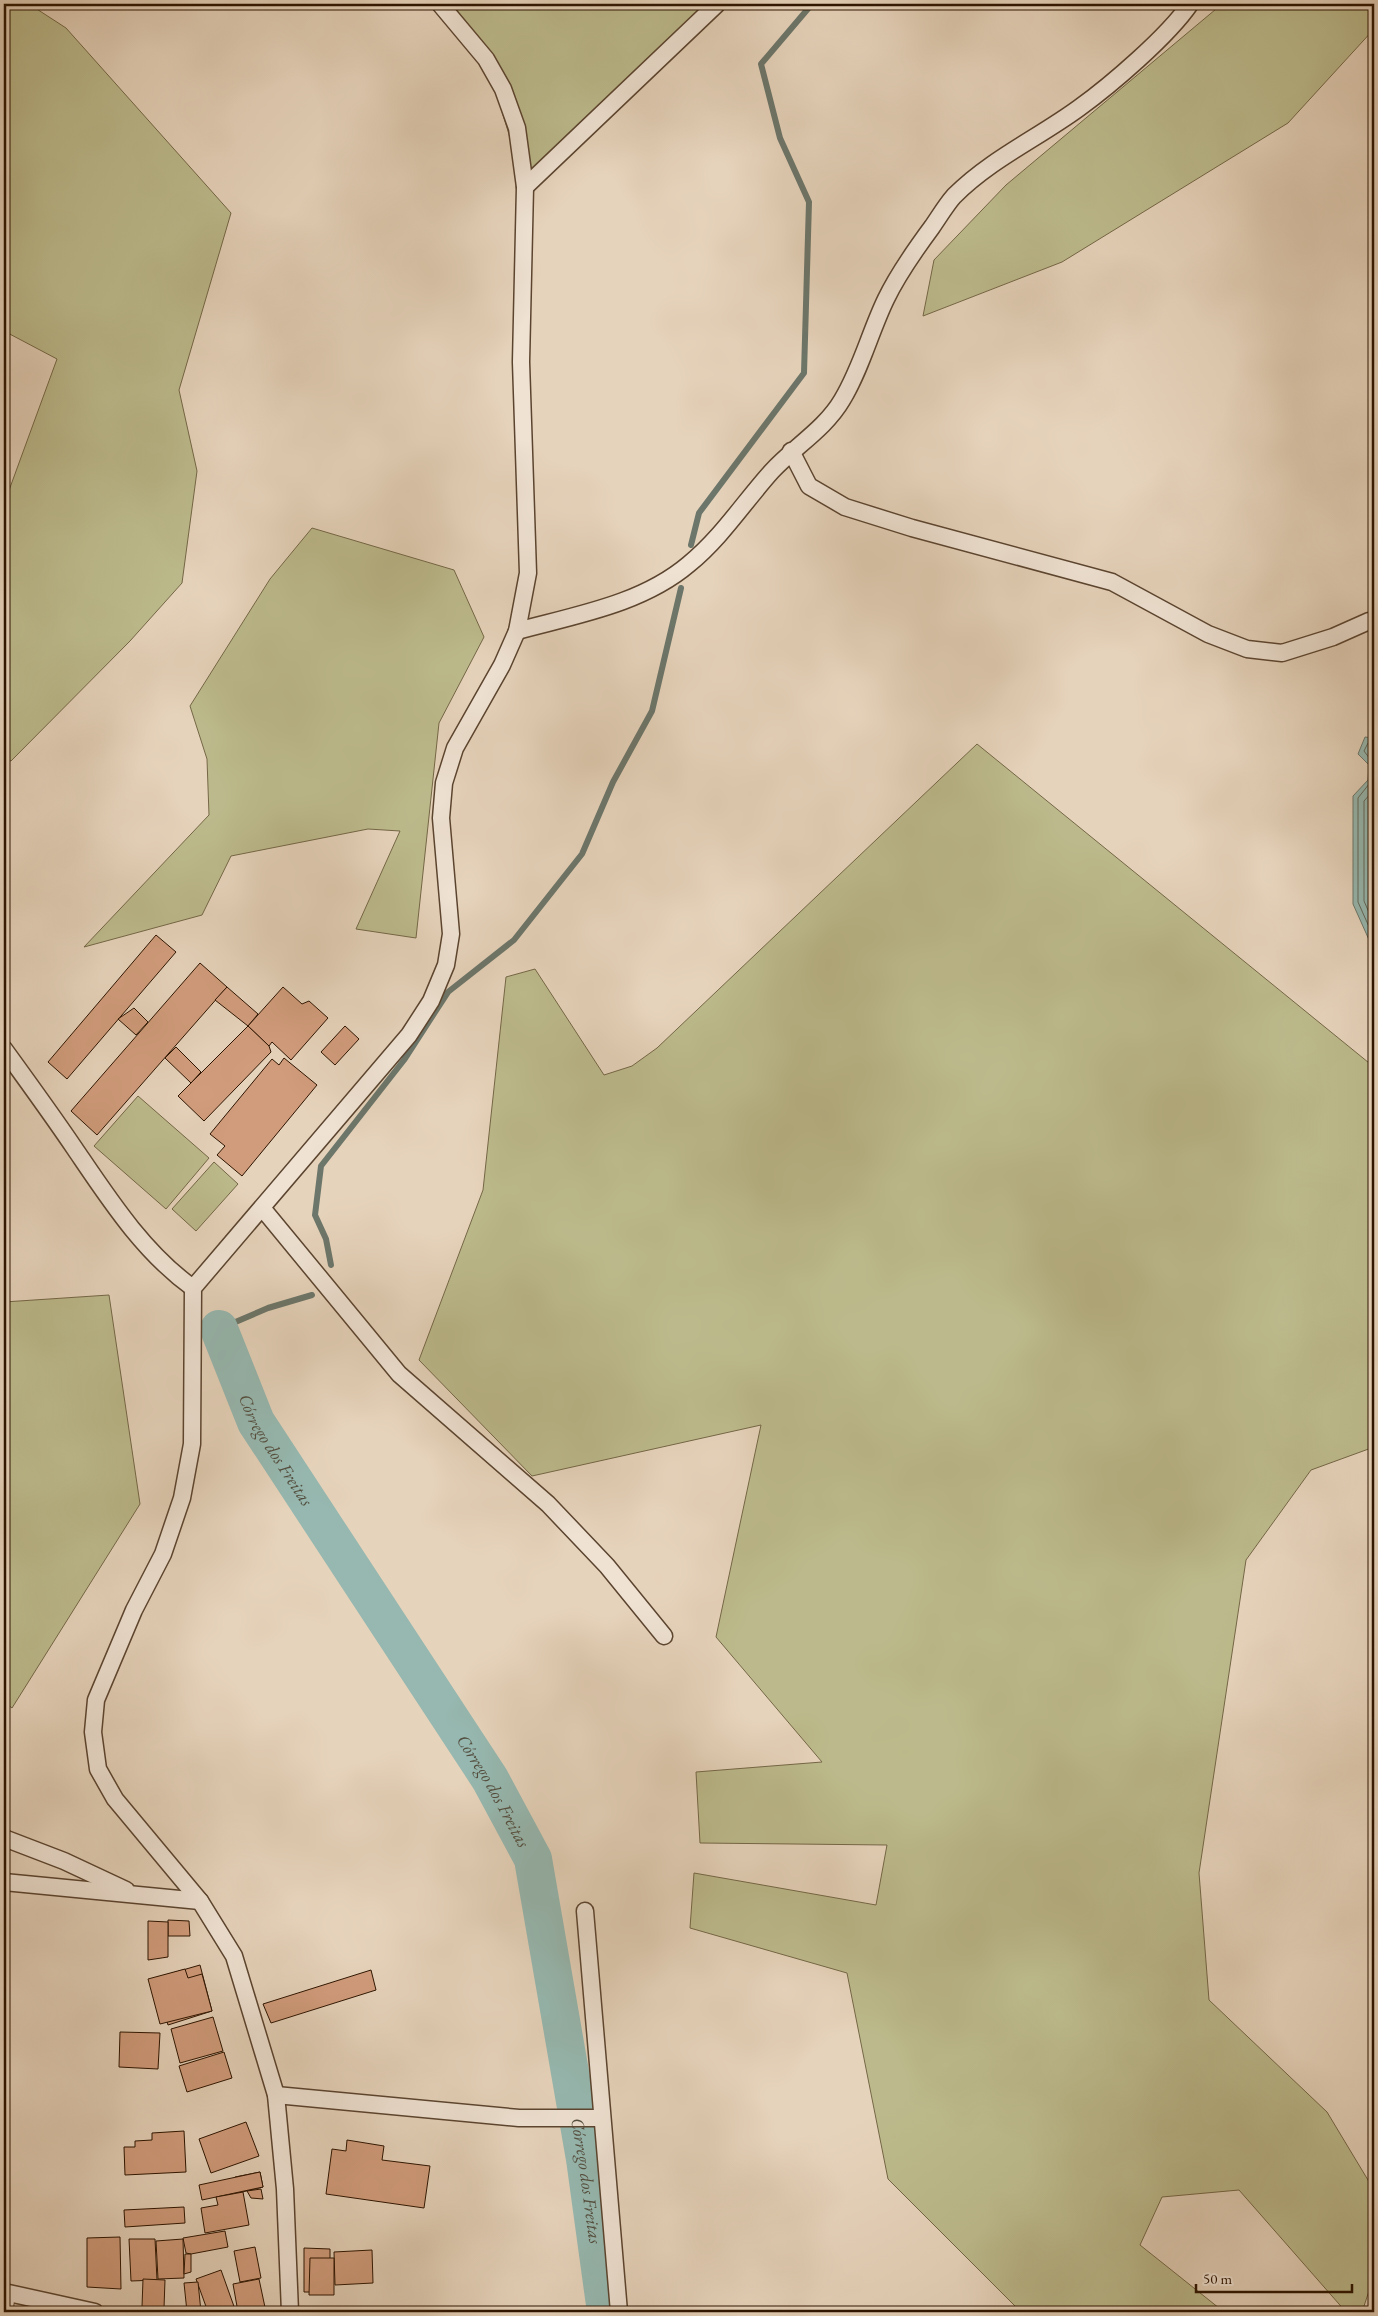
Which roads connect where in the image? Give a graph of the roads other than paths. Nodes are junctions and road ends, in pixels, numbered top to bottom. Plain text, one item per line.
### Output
1 (440, 4) edge
2 (717, 4) edge
3 (1190, 4) edge
4 (525, 187) junction
5 (791, 451) junction
6 (1374, 621) edge
7 (517, 631) junction
8 (4, 1049) edge
9 (263, 1209) junction
10 (193, 1288) junction
11 (664, 1636) dead end
12 (4, 1838) edge
13 (4, 1882) edge
14 (136, 1894) junction
15 (200, 1901) junction
16 (585, 1911) dead end
17 (276, 2095) junction
18 (597, 2118) junction
19 (7, 2292) edge
20 (6, 2312) edge
21 (95, 2312) edge
22 (290, 2312) edge
23 (619, 2312) edge

1 - 4 street
2 - 4 street
3 - 5 street
4 - 7 street
5 - 6 street
5 - 7 street
7 - 9 street
8 - 10 street
9 - 10 street
9 - 11 street
10 - 15 street
12 - 14 street
13 - 14 street
14 - 15 street
15 - 17 street
16 - 18 street
17 - 18 street
17 - 22 street
18 - 23 street
19 - 20 lane
19 - 21 street

